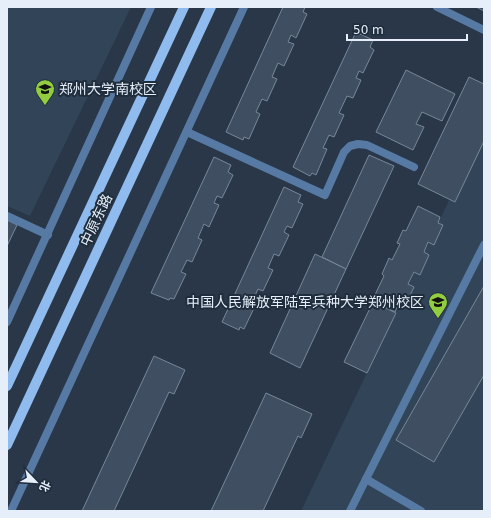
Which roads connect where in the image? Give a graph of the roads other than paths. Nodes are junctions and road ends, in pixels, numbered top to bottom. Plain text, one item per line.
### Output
1 (152, 7) edge
2 (184, 7) edge
3 (211, 7) edge
4 (244, 7) edge
5 (441, 8) edge
6 (484, 30) edge
7 (187, 132) junction
8 (414, 167) dead end
9 (7, 216) edge
10 (48, 235) junction
11 (484, 245) edge
12 (7, 322) edge
13 (7, 386) edge
14 (7, 445) edge
15 (366, 480) junction
16 (11, 511) edge
17 (350, 511) edge
18 (421, 511) edge

1 - 10 street
2 - 13 main road, 中原东路
3 - 14 main road, 中原东路
4 - 7 street
5 - 6 street
7 - 8 street
7 - 16 street
9 - 10 street
10 - 12 street
11 - 15 street
15 - 17 street
15 - 18 street

